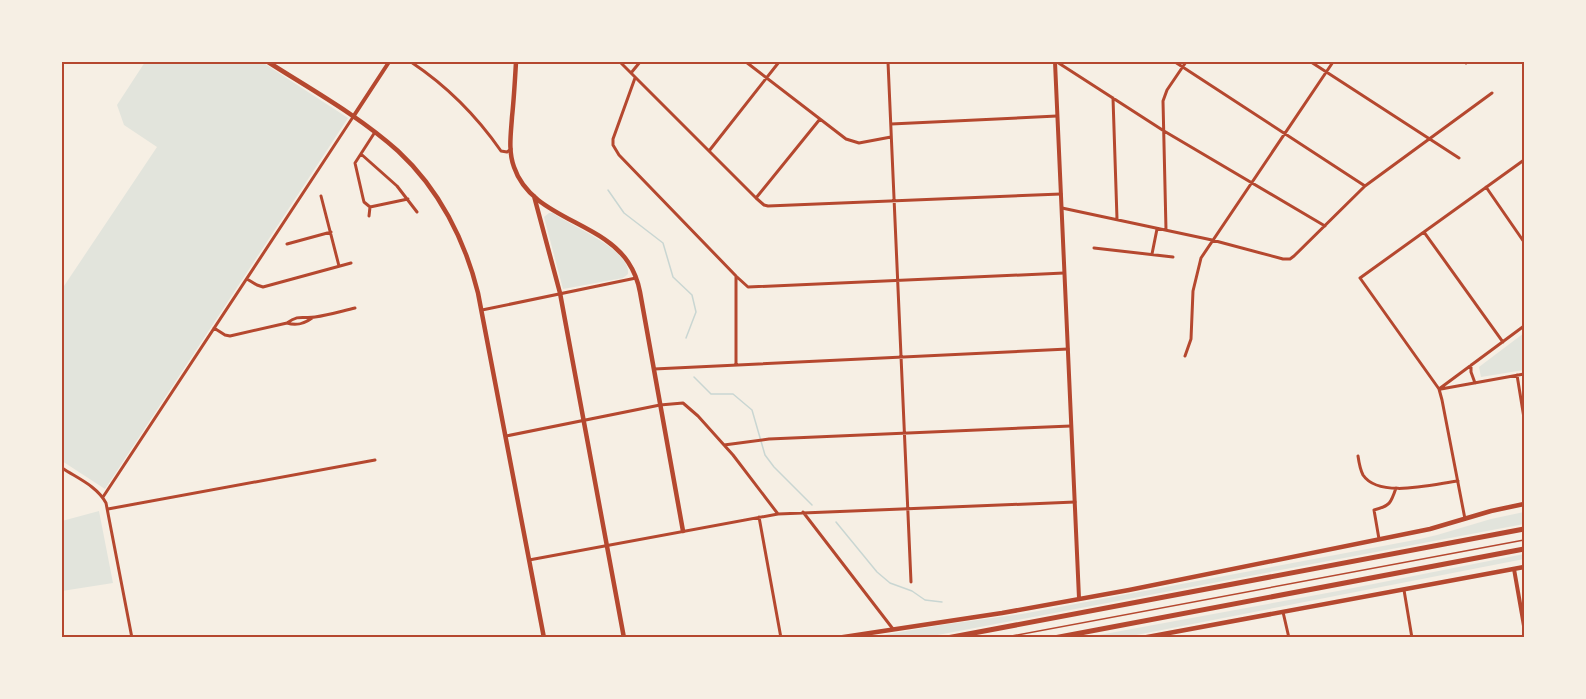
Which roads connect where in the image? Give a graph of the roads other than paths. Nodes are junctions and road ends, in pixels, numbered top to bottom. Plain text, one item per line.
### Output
1 (268, 62) edge
2 (389, 62) edge
3 (411, 62) edge
4 (516, 62) edge
5 (621, 62) edge
6 (640, 62) edge
7 (746, 62) edge
8 (779, 62) edge
9 (888, 62) edge
10 (1056, 62) edge
11 (1175, 62) edge
12 (1186, 62) edge
13 (1311, 62) edge
14 (1333, 62) edge
15 (1183, 67) junction
16 (1326, 71) junction
17 (631, 73) junction
18 (635, 77) junction
19 (766, 77) junction
20 (1492, 93) dead end
21 (1113, 98) junction
22 (1057, 116) junction
23 (353, 117) junction
24 (820, 118) junction
25 (891, 124) junction
26 (1164, 131) junction
27 (375, 132) junction
28 (1284, 133) junction
29 (891, 137) junction
30 (1430, 139) junction
31 (511, 148) junction
32 (709, 151) junction
33 (361, 153) junction
34 (1459, 158) dead end
35 (1524, 160) edge
36 (1251, 182) junction
37 (1365, 186) junction
38 (1486, 188) junction
39 (1061, 194) junction
40 (321, 196) dead end
41 (534, 196) junction
42 (756, 198) junction
43 (408, 199) junction
44 (894, 201) junction
45 (370, 207) junction
46 (1061, 208) junction
47 (417, 212) dead end
48 (369, 216) dead end
49 (1117, 220) junction
50 (1325, 226) junction
51 (1157, 229) junction
52 (1166, 230) junction
53 (330, 232) junction
54 (1424, 232) junction
55 (1212, 240) junction
56 (1524, 242) edge
57 (287, 244) dead end
58 (1094, 248) dead end
59 (1152, 254) junction
60 (1173, 257) dead end
61 (351, 263) dead end
62 (339, 266) junction
63 (1064, 273) junction
64 (736, 276) junction
65 (636, 278) junction
66 (247, 279) junction
67 (898, 280) junction
68 (560, 293) junction
69 (355, 308) dead end
70 (482, 310) junction
71 (312, 318) junction
72 (287, 323) junction
73 (1524, 326) edge
74 (214, 328) junction
75 (1503, 342) junction
76 (1068, 349) junction
77 (1185, 356) dead end
78 (901, 357) junction
79 (736, 365) junction
80 (1471, 365) junction
81 (654, 369) junction
82 (1524, 374) edge
83 (1517, 375) junction
84 (1475, 383) junction
85 (1438, 389) junction
86 (660, 405) junction
87 (1524, 418) edge
88 (583, 421) junction
89 (1071, 426) junction
90 (905, 434) junction
91 (506, 436) junction
92 (724, 445) junction
93 (1358, 456) dead end
94 (375, 460) dead end
95 (62, 468) edge
96 (1458, 481) junction
97 (1396, 488) junction
98 (103, 497) junction
99 (1075, 502) junction
100 (1524, 504) edge
101 (908, 508) junction
102 (108, 509) junction
103 (803, 512) junction
104 (778, 514) junction
105 (759, 517) junction
106 (1465, 519) junction
107 (1524, 529) edge
108 (683, 531) junction
109 (1378, 539) junction
110 (1524, 540) edge
111 (607, 546) junction
112 (1524, 549) edge
113 (529, 560) junction
114 (1524, 567) edge
115 (1514, 569) junction
116 (911, 582) dead end
117 (1404, 590) junction
118 (1079, 598) junction
119 (1283, 612) junction
120 (1524, 626) edge
121 (893, 629) junction
122 (132, 638) edge
123 (544, 638) edge
124 (624, 638) edge
125 (781, 638) edge
126 (837, 638) edge
127 (947, 638) edge
128 (1001, 638) edge
129 (1054, 638) edge
130 (1142, 638) edge
131 (1288, 638) edge
132 (1412, 638) edge

1 - 23 main road
2 - 23 street
3 - 31 street
4 - 31 main road
5 - 17 street
6 - 17 street
7 - 19 street
8 - 19 street
9 - 25 street
10 - 21 street
10 - 22 street
11 - 15 street
12 - 15 street
13 - 16 street
14 - 16 street
15 - 26 street
15 - 28 street
16 - 28 street
16 - 30 street
17 - 18 street
18 - 32 street
18 - 64 street
19 - 24 street
19 - 32 street
20 - 30 street
21 - 26 street
21 - 49 street
22 - 25 street
22 - 39 street
23 - 27 main road
23 - 66 street
24 - 29 street
24 - 42 street
25 - 29 street
26 - 36 street
26 - 52 street
27 - 33 street
27 - 70 main road
28 - 36 street
28 - 37 street
29 - 44 street
30 - 34 street
30 - 37 street
31 - 41 main road
32 - 42 street
33 - 43 street
33 - 45 street
35 - 38 street
36 - 50 street
36 - 55 street
37 - 50 street
38 - 54 street
38 - 56 street
39 - 44 street
39 - 46 street
40 - 53 street
41 - 65 main road
41 - 68 main road
42 - 44 street
43 - 45 street
43 - 47 street
44 - 67 street
45 - 48 street
46 - 49 street
46 - 63 street
49 - 51 street
50 - 55 street
51 - 52 street
51 - 59 street
52 - 55 street
53 - 57 street
53 - 62 street
54 - 75 street
54 - 85 street
55 - 77 street
58 - 59 street
59 - 60 street
61 - 62 street
62 - 66 street
63 - 67 street
63 - 76 street
64 - 67 street
64 - 79 street
65 - 68 street
65 - 81 main road
66 - 74 street
67 - 78 street
68 - 70 street
68 - 88 main road
69 - 71 street
70 - 91 main road
71 - 72 street
71 - 72 street
72 - 74 street
73 - 75 street
74 - 98 street
75 - 80 street
76 - 78 street
76 - 89 street
78 - 79 street
78 - 90 street
79 - 81 street
80 - 84 street
80 - 85 street
81 - 86 main road
82 - 83 street
83 - 84 street
83 - 87 street
84 - 85 street
85 - 96 street
86 - 88 street
86 - 92 street
86 - 108 main road
88 - 91 street
88 - 111 main road
89 - 90 street
89 - 99 street
90 - 92 street
90 - 101 street
91 - 113 main road
92 - 104 street
93 - 97 street
94 - 102 street
95 - 98 street
96 - 97 street
96 - 106 street
97 - 109 street
98 - 102 street
99 - 101 street
99 - 118 street
100 - 106 main road
101 - 103 street
101 - 116 street
102 - 122 street
103 - 104 street
103 - 121 street
104 - 105 street
105 - 108 street
105 - 125 street
106 - 109 main road
107 - 127 highway
108 - 111 street
109 - 118 main road
110 - 128 lane
111 - 113 street
111 - 124 main road
112 - 129 highway
113 - 123 main road
114 - 115 main road
115 - 117 main road
115 - 120 street
117 - 119 main road
117 - 132 street
118 - 121 main road
119 - 130 main road
119 - 131 street
121 - 126 main road

